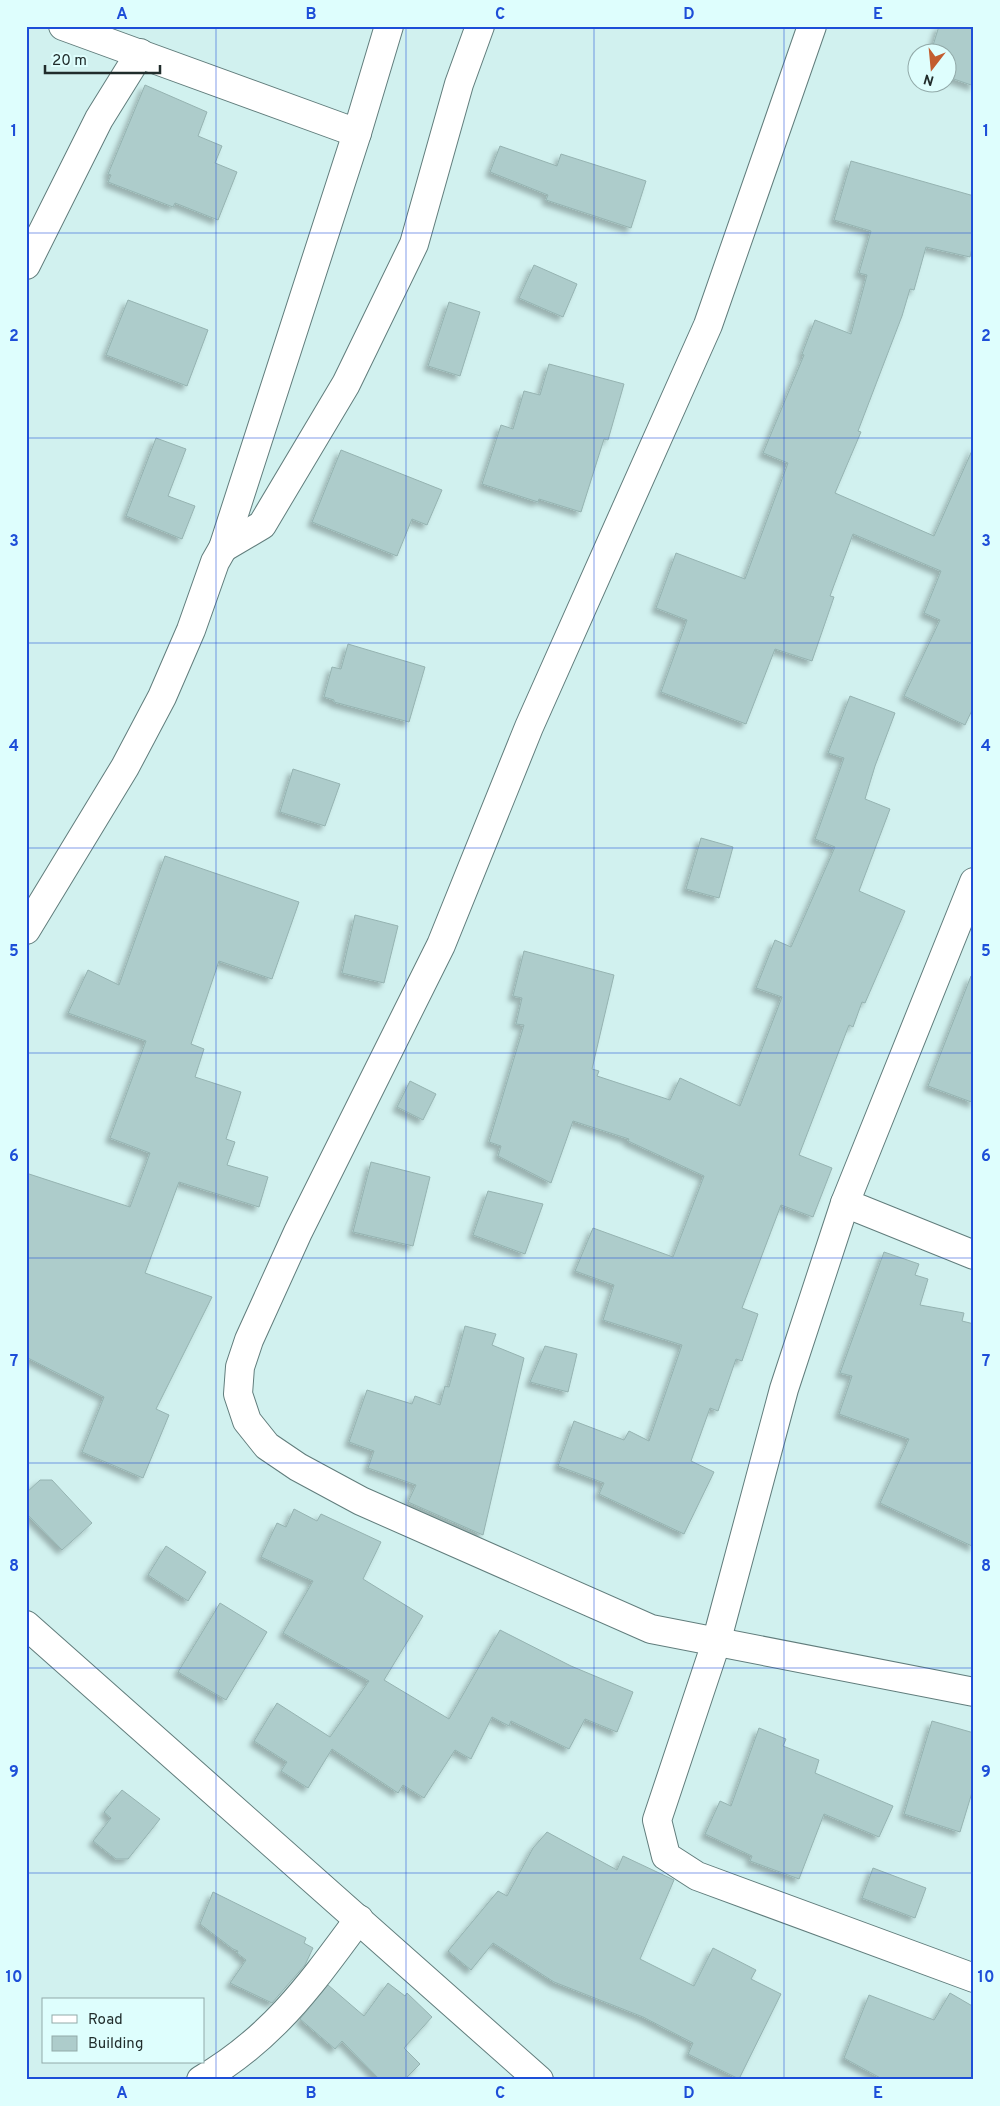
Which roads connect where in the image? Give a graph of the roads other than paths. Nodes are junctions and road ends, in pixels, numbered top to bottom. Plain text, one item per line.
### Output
1 (64, 26) edge
2 (389, 26) edge
3 (480, 26) edge
4 (812, 26) edge
5 (140, 53) junction
6 (357, 133) junction
7 (26, 264) edge
8 (223, 548) junction
9 (974, 882) edge
10 (26, 930) edge
11 (845, 1203) junction
12 (974, 1255) edge
13 (26, 1625) edge
14 (716, 1643) junction
15 (974, 1692) edge
16 (359, 1918) junction
17 (974, 1978) edge
18 (201, 2080) edge
19 (539, 2080) edge

1 - 5 street
2 - 6 street
3 - 8 street
4 - 14 street
5 - 6 street
5 - 7 street
6 - 8 street
8 - 10 street
9 - 11 street
11 - 12 street
11 - 14 street
13 - 16 street
14 - 15 street
14 - 17 street
16 - 18 street
16 - 19 street

